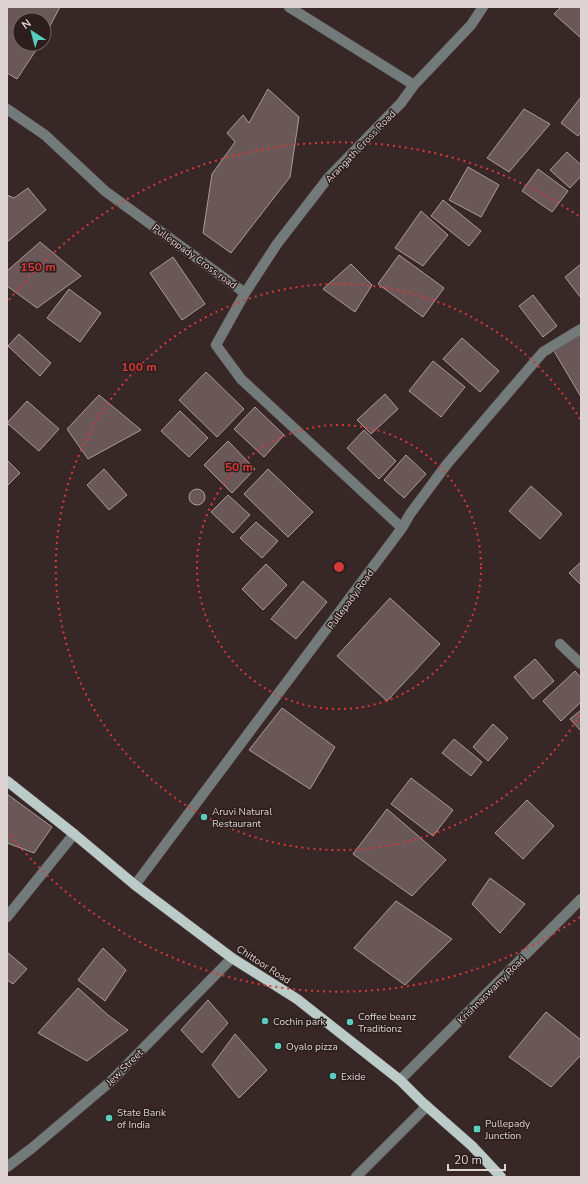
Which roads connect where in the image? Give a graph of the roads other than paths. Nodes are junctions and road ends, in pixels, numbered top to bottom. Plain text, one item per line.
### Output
1 (289, 7) edge
2 (483, 7) edge
3 (414, 85) junction
4 (7, 109) edge
5 (245, 293) junction
6 (581, 329) edge
7 (402, 528) junction
8 (560, 644) dead end
9 (581, 664) edge
10 (7, 780) edge
11 (74, 834) junction
12 (135, 885) junction
13 (581, 899) edge
14 (7, 918) edge
15 (232, 958) junction
16 (400, 1080) junction
17 (427, 1106) junction
18 (7, 1167) edge
19 (356, 1177) edge
20 (501, 1177) edge

1 - 3 street
2 - 3 street, Arangath Cross Road
3 - 5 street, Arangath Cross Road
4 - 5 street, Pulleppady Cross road
5 - 7 street, Pulleppady Cross road
6 - 7 street, Pullepady Road
7 - 12 street, Pullepady Road
8 - 9 street
10 - 11 main road, Chittoor Road
11 - 12 main road, Chittoor Road
11 - 14 street
12 - 15 main road, Chittoor Road
13 - 16 street, Krishnaswamy Road
15 - 16 main road, Chittoor Road
15 - 18 street, Jew Street
16 - 17 main road, Chittoor Road
17 - 19 street
17 - 20 main road, Chittoor Road

